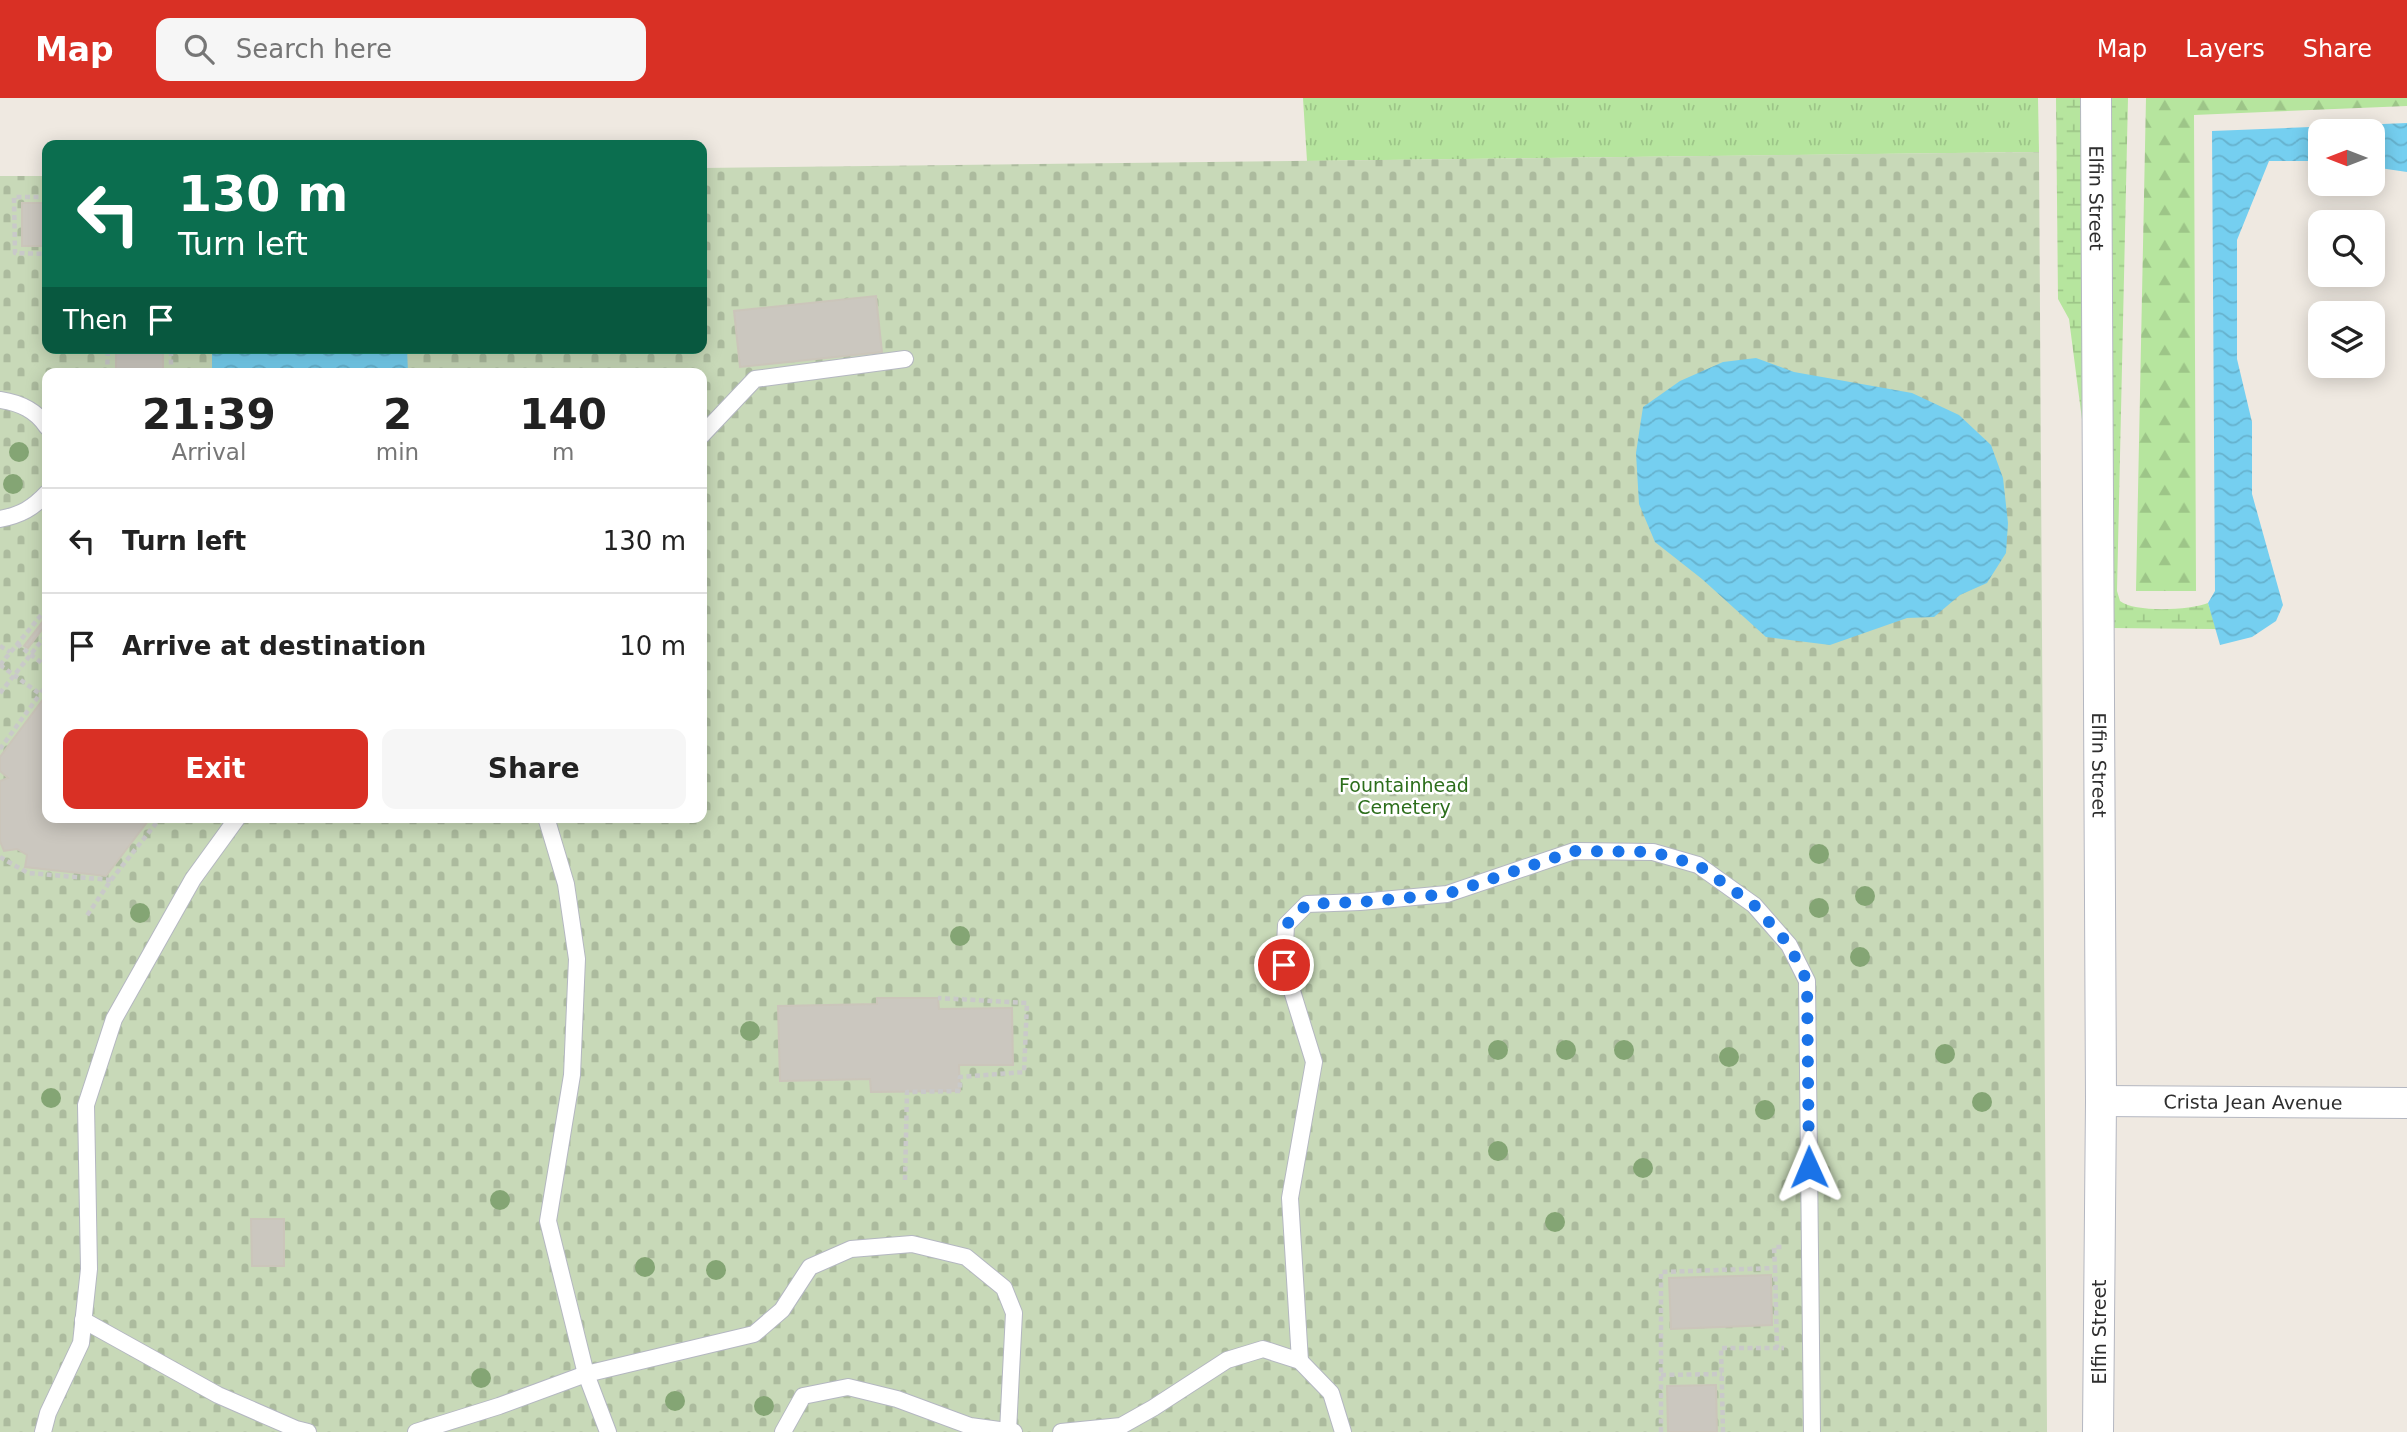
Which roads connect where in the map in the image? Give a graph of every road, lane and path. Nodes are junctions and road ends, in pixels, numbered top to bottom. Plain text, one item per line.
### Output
1 (2096, 98) edge
2 (42, 197) edge
3 (42, 254) edge
4 (905, 359) dead end
5 (0, 400) edge
6 (42, 422) edge
7 (707, 430) edge
8 (42, 498) edge
9 (0, 519) edge
10 (42, 614) edge
11 (42, 640) edge
12 (17, 644) junction
13 (0, 646) edge
14 (10, 652) junction
15 (31, 654) junction
16 (42, 663) edge
17 (0, 665) edge
18 (15, 674) junction
19 (42, 691) edge
20 (0, 693) edge
21 (40, 694) junction
22 (0, 749) edge
23 (156, 823) edge
24 (234, 823) edge
25 (548, 823) edge
26 (0, 857) edge
27 (111, 880) junction
28 (86, 917) dead end
29 (938, 998) dead end
30 (2101, 1101) junction
31 (2407, 1103) edge
32 (905, 1180) dead end
33 (1810, 1247) junction
34 (1775, 1268) junction
35 (83, 1321) junction
36 (1777, 1348) junction
37 (1811, 1348) junction
38 (1300, 1361) junction
39 (586, 1374) junction
40 (1722, 1374) junction
41 (1661, 1375) junction
42 (43, 1432) edge
43 (307, 1432) edge
44 (416, 1432) edge
45 (608, 1432) edge
46 (783, 1432) edge
47 (1011, 1432) edge
48 (1061, 1432) edge
49 (1343, 1432) edge
50 (1661, 1432) edge
51 (1723, 1432) edge
52 (1812, 1432) edge
53 (2098, 1432) edge

1 - 30 street, Elfin Street
2 - 3 path
4 - 7 lane
5 - 6 lane
8 - 9 lane
10 - 12 path
11 - 15 path
12 - 14 path
12 - 15 path
13 - 14 path
14 - 17 path
15 - 16 path
15 - 18 path
17 - 18 path
18 - 20 path
18 - 21 path
19 - 21 path
21 - 22 path
23 - 27 path
24 - 35 lane
25 - 39 lane
26 - 27 path
27 - 28 path
29 - 32 path
30 - 31 street, Crista Jean Avenue
30 - 53 street, Elfin Street
33 - 34 path
33 - 37 lane
33 - 38 lane
34 - 36 path
34 - 41 path
35 - 42 lane
35 - 43 lane
36 - 37 path
36 - 40 path
37 - 52 lane
38 - 48 lane
38 - 49 lane
39 - 44 lane
39 - 45 lane
39 - 47 lane
40 - 41 path
40 - 51 path
41 - 50 path
46 - 47 lane

